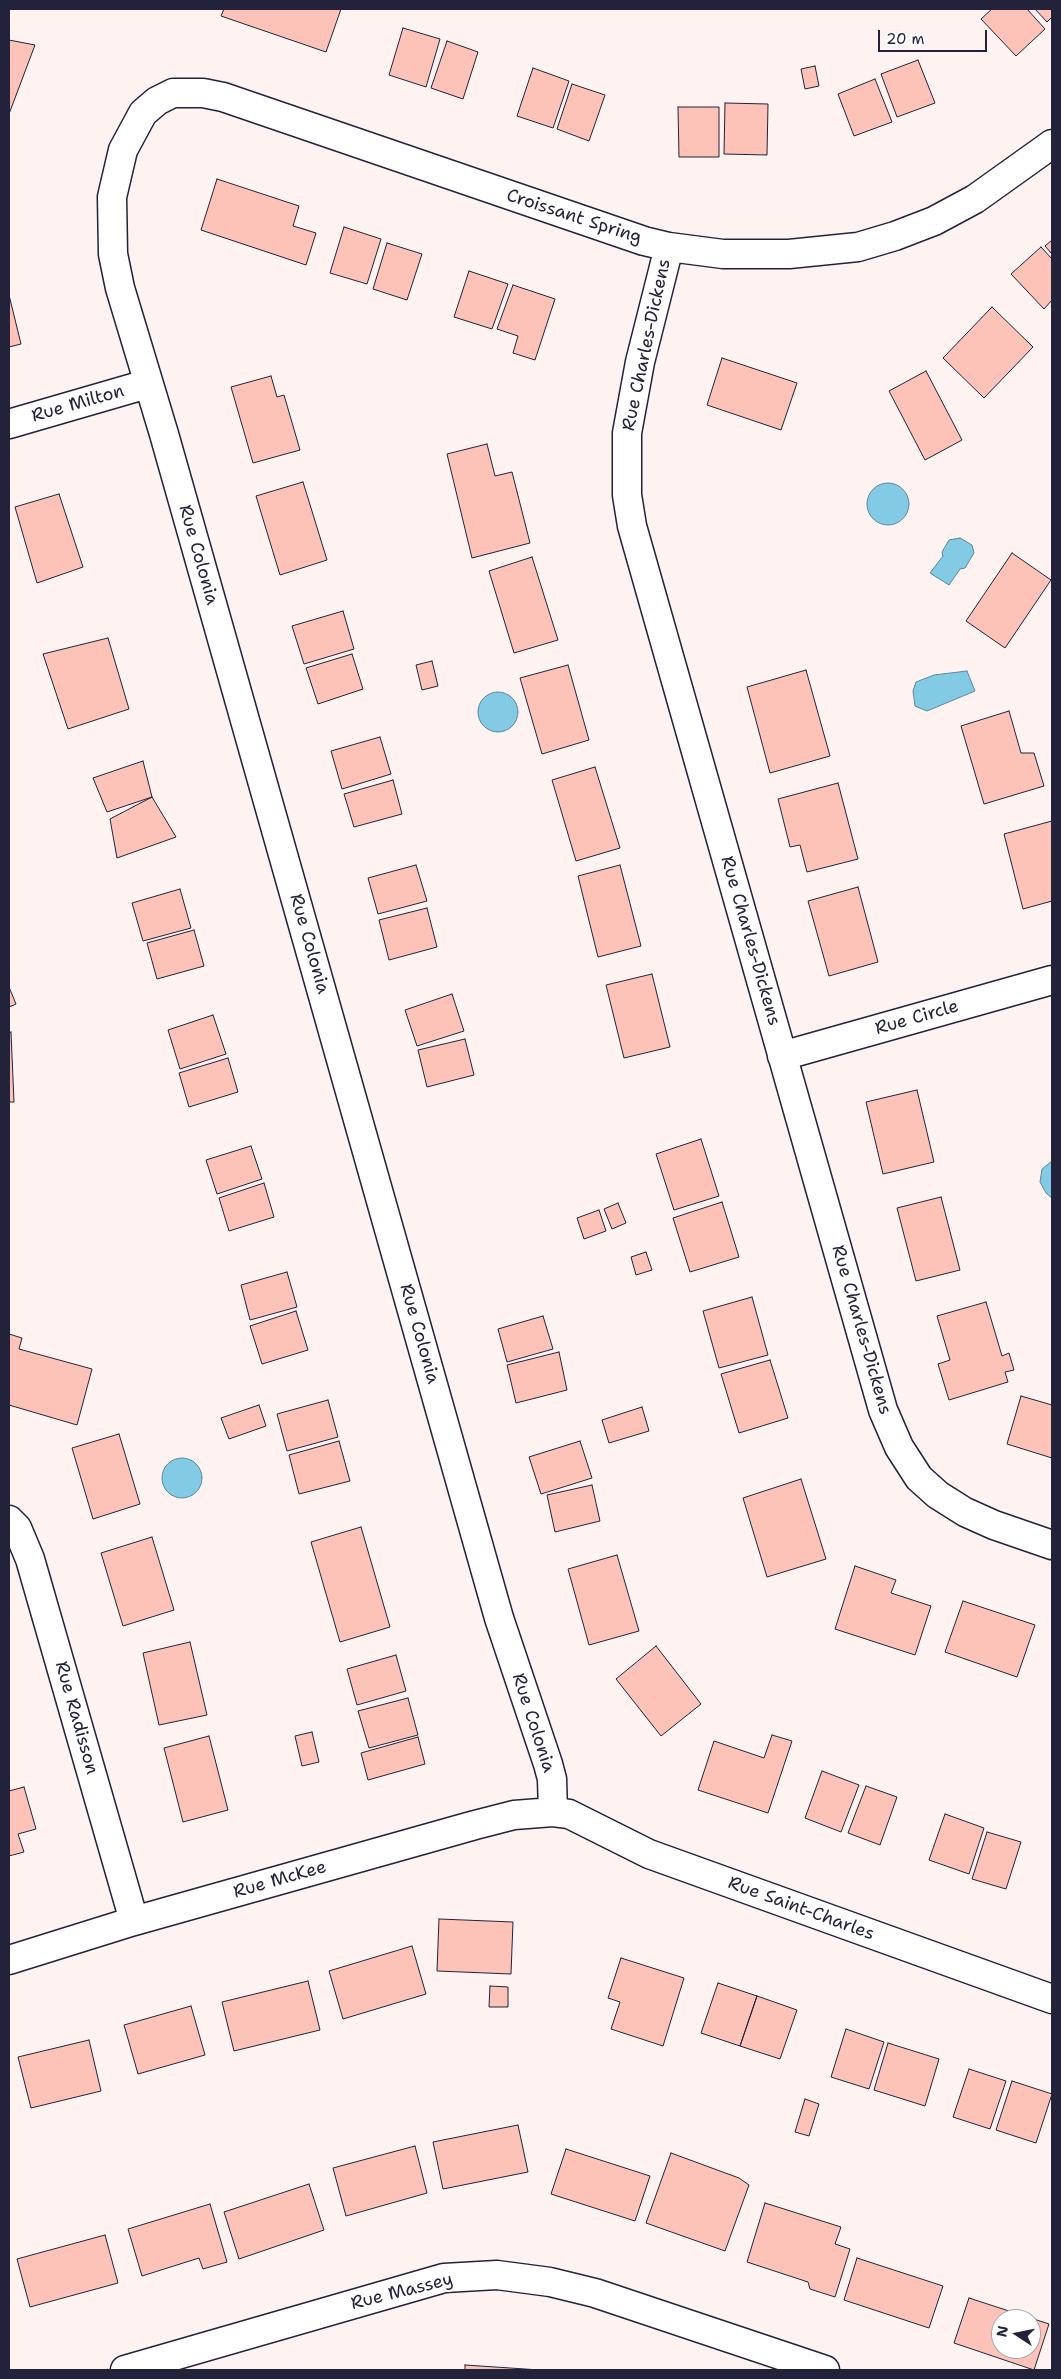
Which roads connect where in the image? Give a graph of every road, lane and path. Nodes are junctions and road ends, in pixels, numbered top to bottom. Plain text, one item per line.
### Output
1 (174, 93) joint
2 (1052, 144) edge
3 (669, 247) junction
4 (147, 384) junction
5 (9, 424) edge
6 (1052, 980) edge
7 (782, 1056) junction
8 (9, 1520) edge
9 (1052, 1545) edge
10 (553, 1812) junction
11 (134, 1921) junction
12 (9, 1960) edge
13 (1052, 1999) edge
14 (125, 2370) edge
15 (825, 2370) edge

1 - 3 street, Croissant Spring
1 - 4 street, Rue Colonia
2 - 3 street, Croissant Spring
3 - 7 street, Rue Charles-Dickens
4 - 5 street, Rue Milton
4 - 10 street, Rue Colonia
6 - 7 street, Rue Circle
7 - 9 street, Rue Charles-Dickens
8 - 11 street, Rue Radisson
10 - 11 street, Rue McKee
10 - 13 street, Rue Saint-Charles
11 - 12 street, Rue McKee
14 - 15 street, Rue Massey

